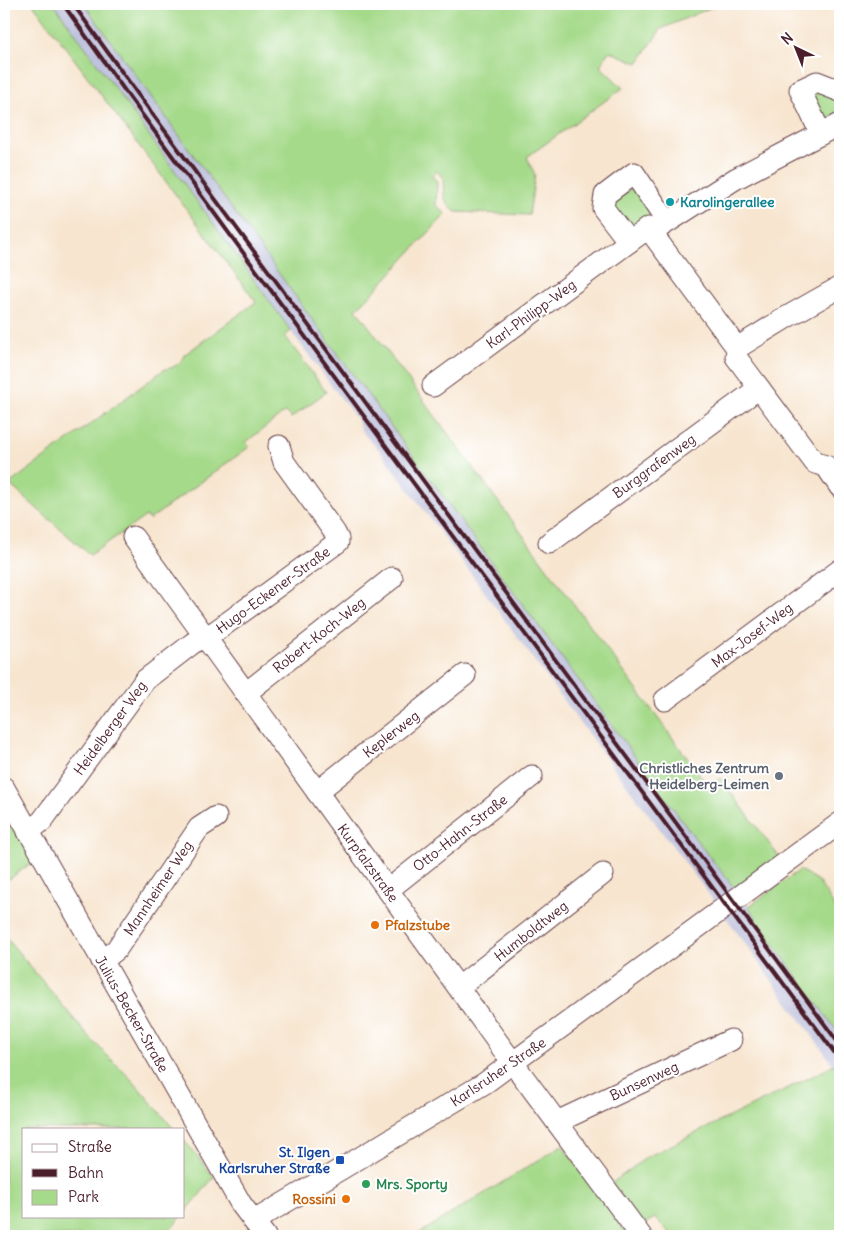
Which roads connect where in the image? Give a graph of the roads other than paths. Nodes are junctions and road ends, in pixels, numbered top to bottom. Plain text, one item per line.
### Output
1 (840, 91) edge
2 (840, 124) edge
3 (821, 134) junction
4 (659, 227) junction
5 (629, 242) junction
6 (840, 287) edge
7 (737, 348) junction
8 (433, 386) dead end
9 (759, 388) junction
10 (279, 446) dead end
11 (833, 461) edge
12 (840, 487) edge
13 (133, 537) dead end
14 (549, 543) dead end
15 (840, 570) edge
16 (392, 578) dead end
17 (205, 637) junction
18 (465, 675) dead end
19 (246, 693) junction
20 (665, 700) dead end
21 (532, 776) dead end
22 (4, 788) edge
23 (317, 792) junction
24 (216, 817) dead end
25 (840, 823) edge
26 (28, 832) junction
27 (604, 874) dead end
28 (388, 890) junction
29 (102, 961) junction
30 (459, 987) junction
31 (731, 1040) dead end
32 (514, 1063) junction
33 (558, 1122) junction
34 (259, 1229) edge
35 (641, 1236) edge

1 - 3 street
2 - 3 street
3 - 4 street
4 - 5 street
4 - 5 street
4 - 7 street
5 - 8 street, Karl-Philipp-Weg
6 - 7 street
7 - 9 street
9 - 11 street
9 - 14 street, Burggrafenweg
10 - 17 street, Hugo-Eckener-Straße
11 - 12 street
13 - 17 street, Kurpfalzstraße
15 - 20 street, Max-Josef-Weg
16 - 19 street, Robert-Koch-Weg
17 - 19 street, Kurpfalzstraße
17 - 26 street, Heidelberger Weg
18 - 23 street, Keplerweg
19 - 23 street, Kurpfalzstraße
21 - 28 street, Otto-Hahn-Straße
22 - 26 street, Julius-Becker-Straße
23 - 28 street, Kurpfalzstraße
24 - 29 street, Mannheimer Weg
25 - 32 street, Karlsruher Straße
26 - 29 street, Julius-Becker-Straße
27 - 30 street, Humboldtweg
28 - 30 street, Kurpfalzstraße
29 - 34 street, Julius-Becker-Straße
30 - 32 street, Kurpfalzstraße
31 - 33 street, Bunsenweg
32 - 33 street, Kurpfalzstraße
32 - 34 street, Karlsruher Straße
33 - 35 street, Kurpfalzstraße

